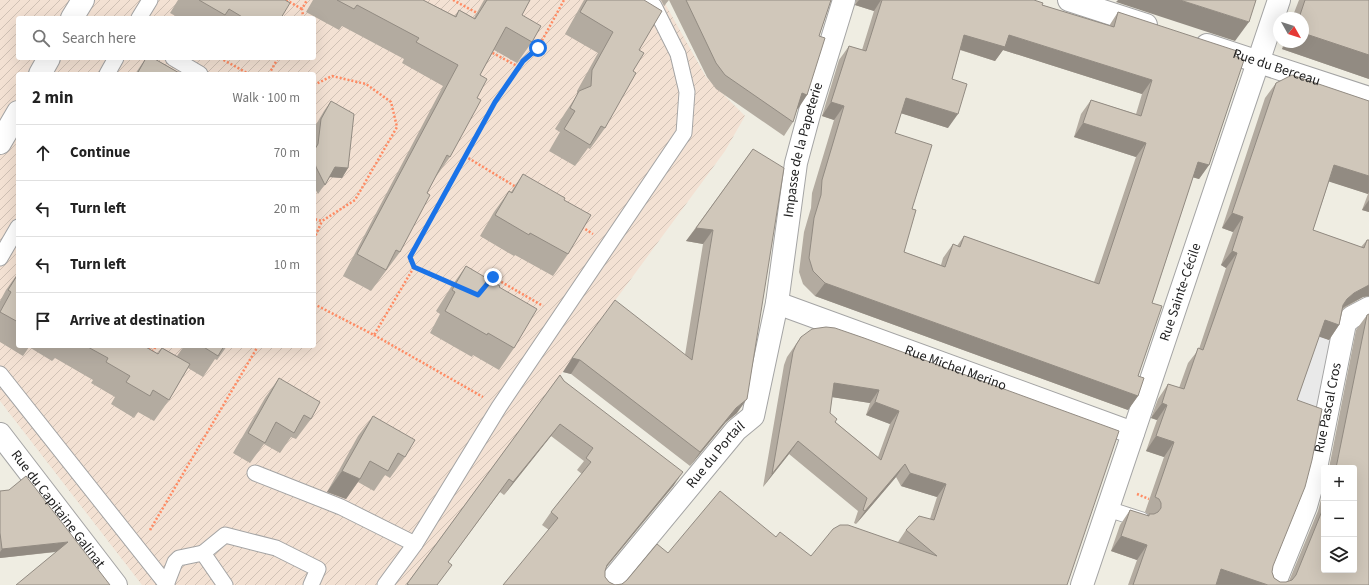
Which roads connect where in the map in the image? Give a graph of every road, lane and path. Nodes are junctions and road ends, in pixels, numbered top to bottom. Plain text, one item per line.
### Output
1 (83, 0) edge
2 (150, 0) edge
3 (286, 0) edge
4 (307, 0) edge
5 (453, 0) edge
6 (564, 0) edge
7 (647, 0) edge
8 (844, 0) edge
9 (1069, 0) edge
10 (1279, 0) edge
11 (302, 9) junction
12 (473, 11) junction
13 (479, 15) edge
14 (73, 16) edge
15 (140, 16) edge
16 (303, 16) edge
17 (470, 18) edge
18 (1165, 31) edge
19 (1188, 38) edge
20 (525, 40) edge
21 (538, 48) junction
22 (487, 50) edge
23 (48, 60) edge
24 (115, 60) edge
25 (176, 60) edge
26 (224, 60) edge
27 (277, 60) edge
28 (1258, 62) junction
29 (519, 67) junction
30 (41, 72) edge
31 (108, 72) edge
32 (197, 72) edge
33 (245, 72) edge
34 (270, 72) edge
35 (316, 83) edge
36 (1369, 98) edge
37 (16, 115) edge
38 (0, 143) edge
39 (465, 156) junction
40 (518, 188) edge
41 (316, 219) edge
42 (322, 220) junction
43 (576, 224) edge
44 (16, 230) edge
45 (316, 234) edge
46 (609, 244) junction
47 (0, 258) edge
48 (414, 267) junction
49 (457, 286) edge
50 (486, 286) edge
51 (777, 303) junction
52 (316, 305) edge
53 (1369, 308) edge
54 (561, 316) junction
55 (374, 335) junction
56 (257, 348) edge
57 (0, 374) edge
58 (499, 407) junction
59 (0, 434) edge
60 (1133, 434) junction
61 (255, 473) dead end
62 (1108, 508) junction
63 (1142, 520) edge
64 (416, 544) junction
65 (138, 549) junction
66 (202, 553) junction
67 (116, 585) edge
68 (167, 585) edge
69 (225, 585) edge
70 (311, 585) edge
71 (385, 585) edge
72 (608, 585) edge
73 (1082, 585) edge
74 (1274, 585) edge

1 - 14 street
2 - 15 lane
3 - 11 path
4 - 11 path
5 - 12 path
6 - 21 path
7 - 46 lane
8 - 51 street, Impasse de la Papeterie
9 - 18 street
10 - 28 street, Rue Sainte-Cécile
11 - 16 path
12 - 13 path
12 - 17 path
19 - 28 street, Rue du Berceau
20 - 21 path
21 - 29 path
22 - 29 path
23 - 30 street
24 - 31 lane
25 - 32 lane
26 - 33 path
27 - 34 path
28 - 36 street, Rue du Berceau
28 - 60 street, Rue Sainte-Cécile
29 - 39 path
35 - 42 path
37 - 38 street
39 - 40 path
39 - 48 path
41 - 42 path
42 - 45 path
43 - 46 path
44 - 47 lane
46 - 54 lane
48 - 49 path
48 - 55 path
50 - 54 path
51 - 60 street, Rue Michel Merino
51 - 72 street, Rue du Portail
52 - 55 path
53 - 74 street, Rue Pascal Cros
54 - 58 lane
55 - 58 path
56 - 65 path
57 - 65 lane
58 - 64 lane
59 - 67 street, Rue du Capitaine Galinat
60 - 62 street, Rue Sainte-Cécile
61 - 64 lane
62 - 63 lane
62 - 73 street, Rue Sainte-Cécile
64 - 71 lane
65 - 68 lane
66 - 68 lane
66 - 69 lane
66 - 70 lane

